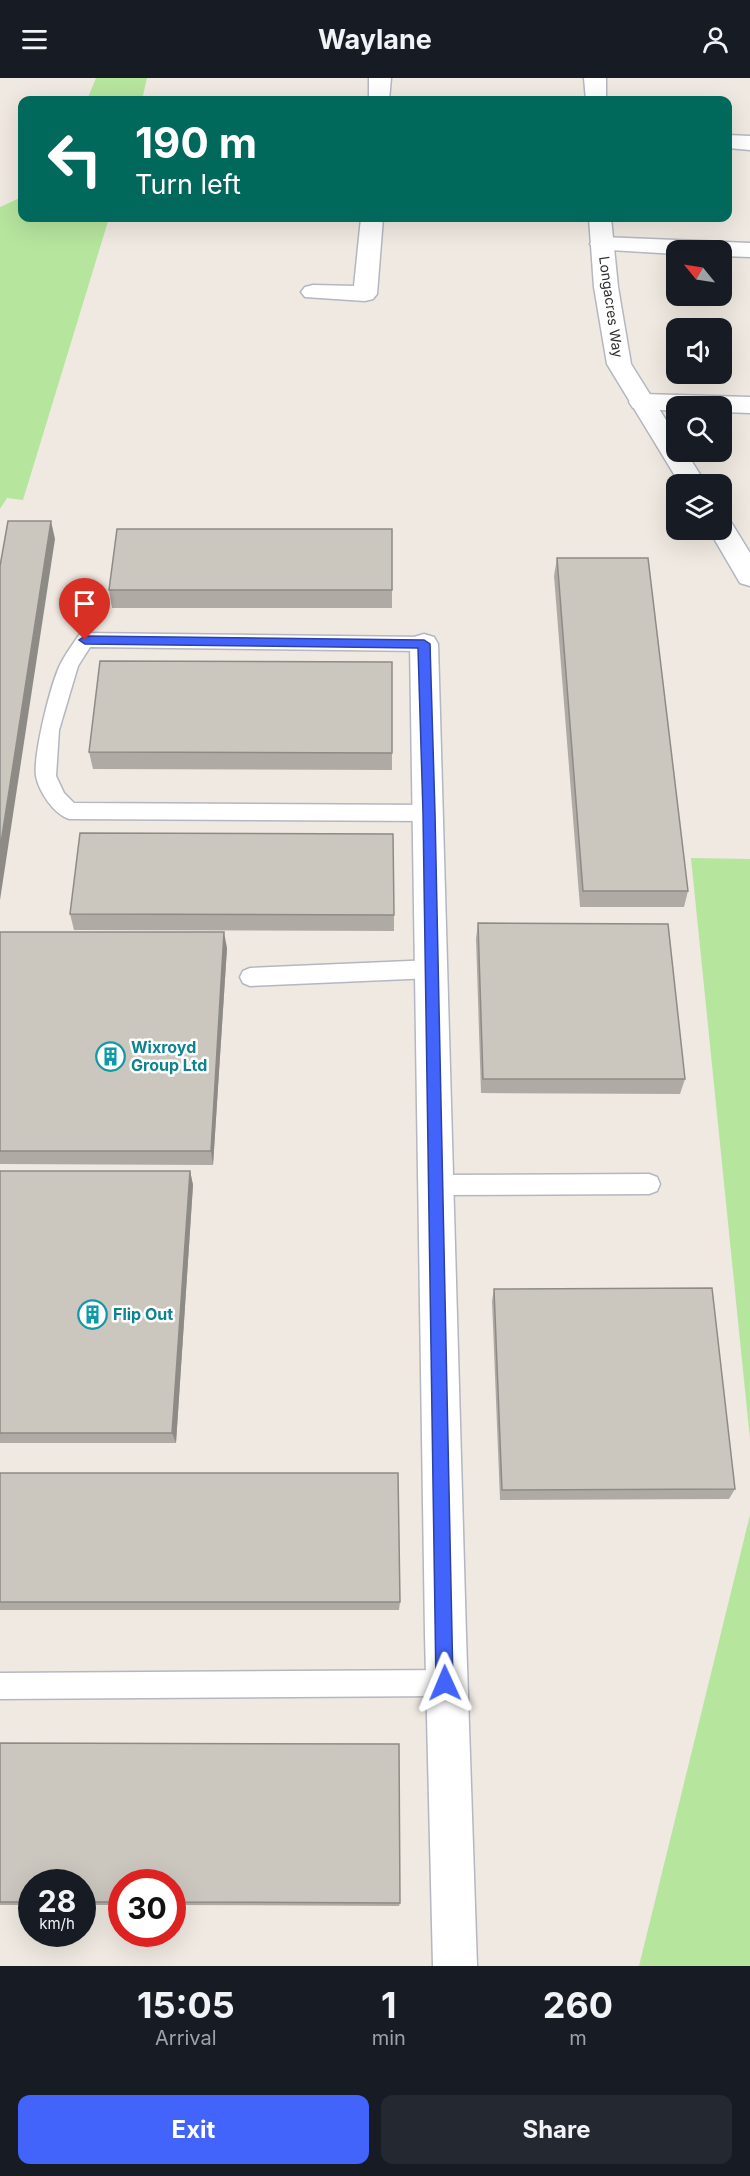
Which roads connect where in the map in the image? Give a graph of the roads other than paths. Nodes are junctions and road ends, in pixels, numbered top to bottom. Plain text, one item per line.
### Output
1 (380, 78) edge
2 (595, 78) edge
3 (379, 96) edge
4 (596, 96) edge
5 (732, 142) edge
6 (750, 143) edge
7 (372, 222) edge
8 (600, 222) edge
9 (602, 244) junction
10 (750, 250) edge
11 (313, 292) dead end
12 (642, 402) junction
13 (750, 405) edge
14 (687, 474) edge
15 (728, 540) edge
16 (750, 576) edge
17 (424, 644) joint
18 (429, 813) junction
19 (432, 969) junction
20 (250, 977) dead end
21 (649, 1184) dead end
22 (435, 1185) junction
23 (445, 1683) junction
24 (0, 1686) edge
25 (455, 1966) edge

1 - 3 street
2 - 4 street
5 - 6 street
7 - 11 street
8 - 9 street, Longacres Way
9 - 10 street
9 - 12 street, Longacres Way
12 - 13 street
12 - 14 street, Longacres Way
15 - 16 street
17 - 18 street
17 - 18 lane
18 - 19 street
19 - 20 lane
19 - 22 street
21 - 22 lane
22 - 23 street
23 - 24 lane
23 - 25 street

